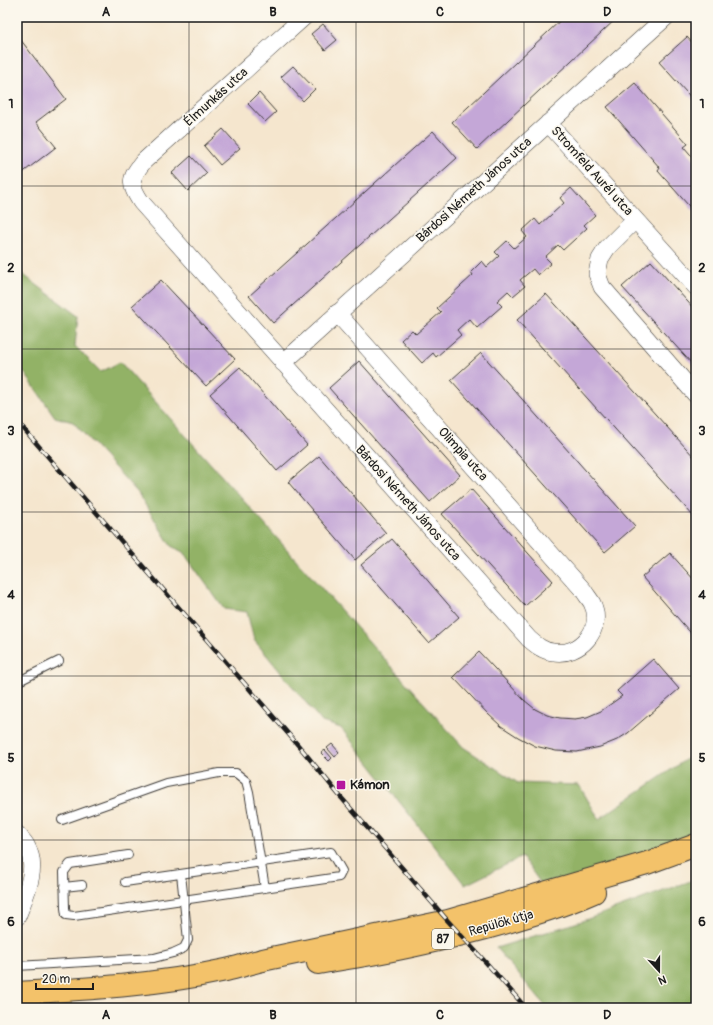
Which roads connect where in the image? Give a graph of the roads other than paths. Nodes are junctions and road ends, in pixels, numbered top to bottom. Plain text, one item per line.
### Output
1 (304, 17) edge
2 (666, 17) edge
3 (548, 123) junction
4 (132, 180) joint
5 (635, 220) junction
6 (696, 287) edge
7 (337, 313) junction
8 (283, 363) junction
9 (696, 395) edge
10 (517, 625) joint
11 (58, 661) dead end
12 (17, 682) edge
13 (62, 820) dead end
14 (17, 834) edge
15 (696, 845) edge
16 (128, 855) dead end
17 (261, 862) junction
18 (181, 874) junction
19 (125, 882) dead end
20 (82, 885) dead end
21 (64, 887) junction
22 (265, 888) junction
23 (184, 900) junction
24 (17, 917) edge
25 (17, 966) edge
26 (17, 993) edge

1 - 4 street, Élmunkás utca
2 - 3 street, Bárdosi Németh János utca
3 - 5 street, Stromfeld Aurél utca
3 - 7 street, Bárdosi Németh János utca
4 - 8 street, Bárdosi Németh János utca
5 - 6 street, Stromfeld Aurél utca
5 - 9 street, Stromfeld Aurél utca
7 - 8 street, Bárdosi Németh János utca
7 - 10 street, Olimpia utca
8 - 10 street, Bárdosi Németh János utca
11 - 12 lane
13 - 17 lane
14 - 24 street
15 - 26 main road, Repülők útja / 87
16 - 21 lane
17 - 18 lane
17 - 22 lane
17 - 22 lane
18 - 19 lane
18 - 23 lane
20 - 21 lane
21 - 23 lane
22 - 23 lane
23 - 25 lane

